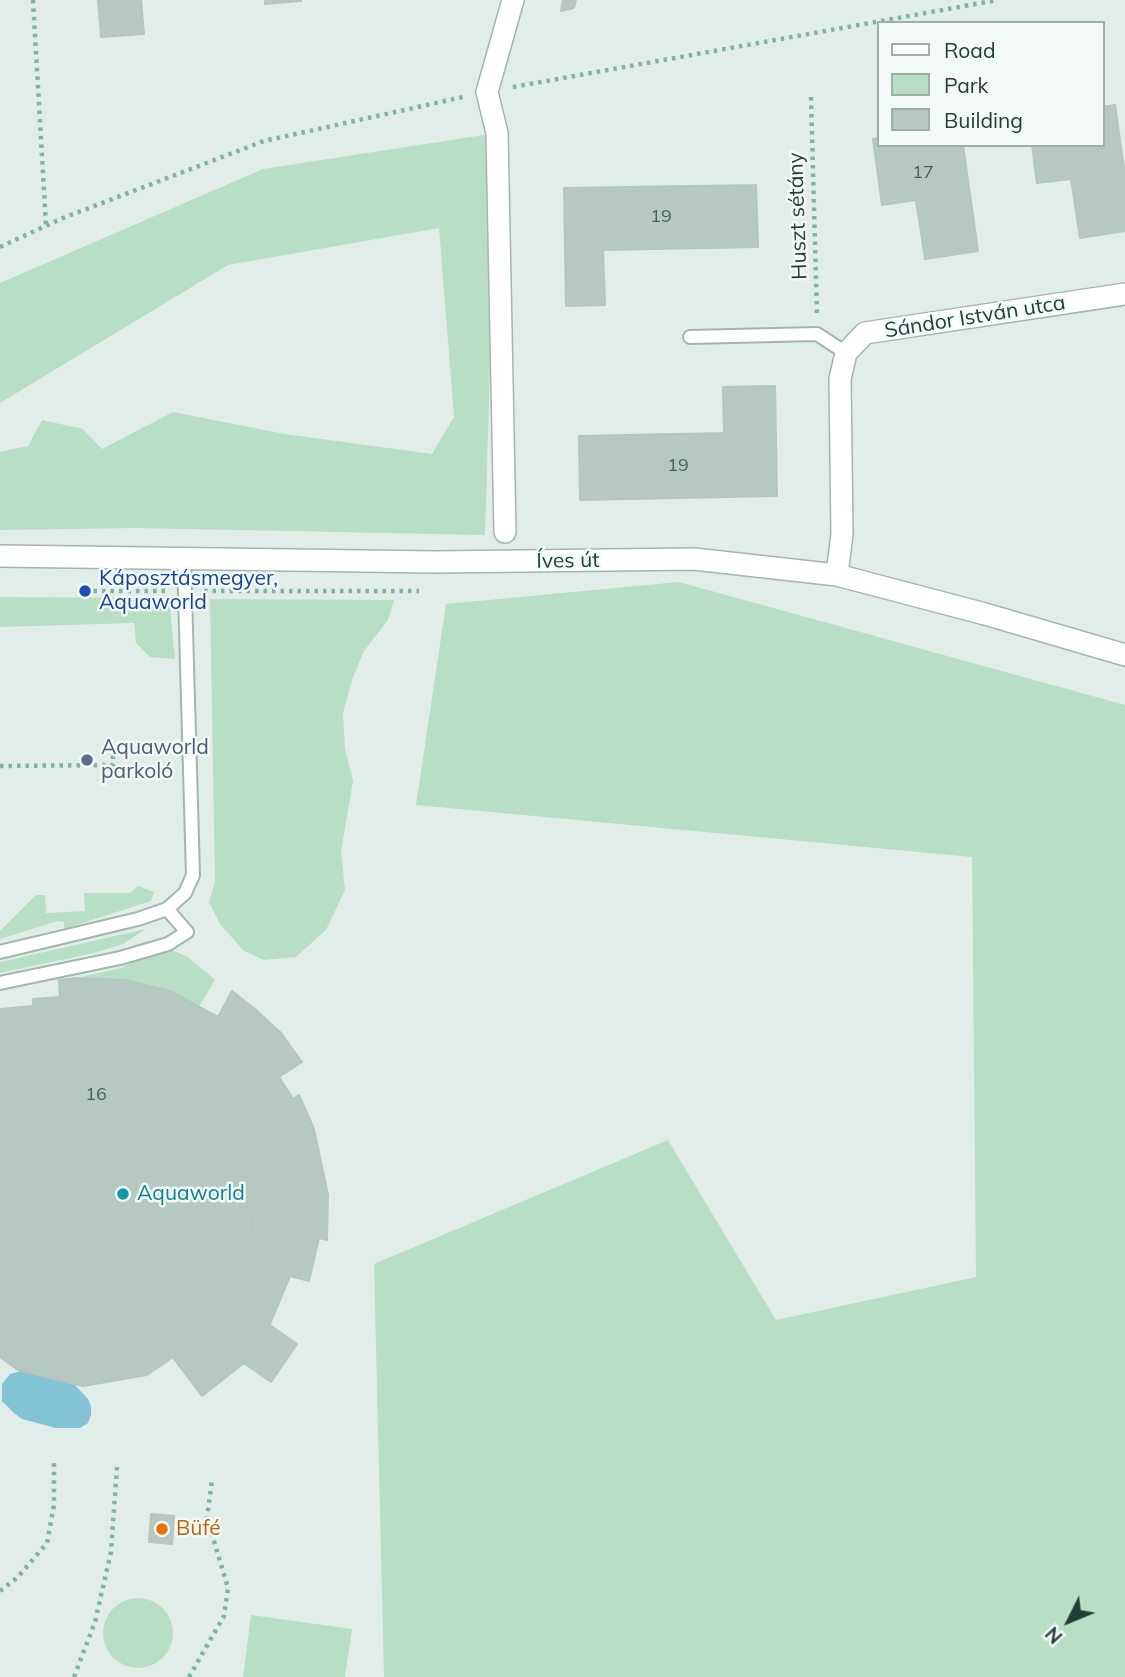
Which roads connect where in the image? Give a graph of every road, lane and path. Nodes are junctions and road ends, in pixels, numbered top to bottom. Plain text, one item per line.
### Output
1 (33, 0) edge
2 (513, 0) edge
3 (811, 97) dead end
4 (46, 226) dead end
5 (1125, 294) edge
6 (817, 334) junction
7 (690, 337) dead end
8 (846, 353) junction
9 (505, 533) dead end
10 (0, 556) edge
11 (184, 558) junction
12 (837, 575) junction
13 (85, 591) dead end
14 (185, 591) junction
15 (419, 591) dead end
16 (1125, 655) edge
17 (113, 752) dead end
18 (0, 766) edge
19 (167, 909) junction
20 (0, 953) edge
21 (0, 984) edge
22 (54, 1459) dead end
23 (117, 1467) dead end
24 (212, 1480) dead end
25 (0, 1591) edge
26 (74, 1677) edge
27 (189, 1677) edge

1 - 4 path
2 - 9 street
3 - 6 path, Huszt sétány
5 - 8 street, Sándor István utca
6 - 7 lane
6 - 8 lane
8 - 12 street
10 - 11 street, Íves út
11 - 12 street, Íves út
11 - 14 lane
12 - 16 street, Íves út
13 - 14 path
14 - 15 path
14 - 19 lane
17 - 18 path
19 - 20 lane
19 - 21 lane
22 - 25 path
23 - 26 path
24 - 27 path

